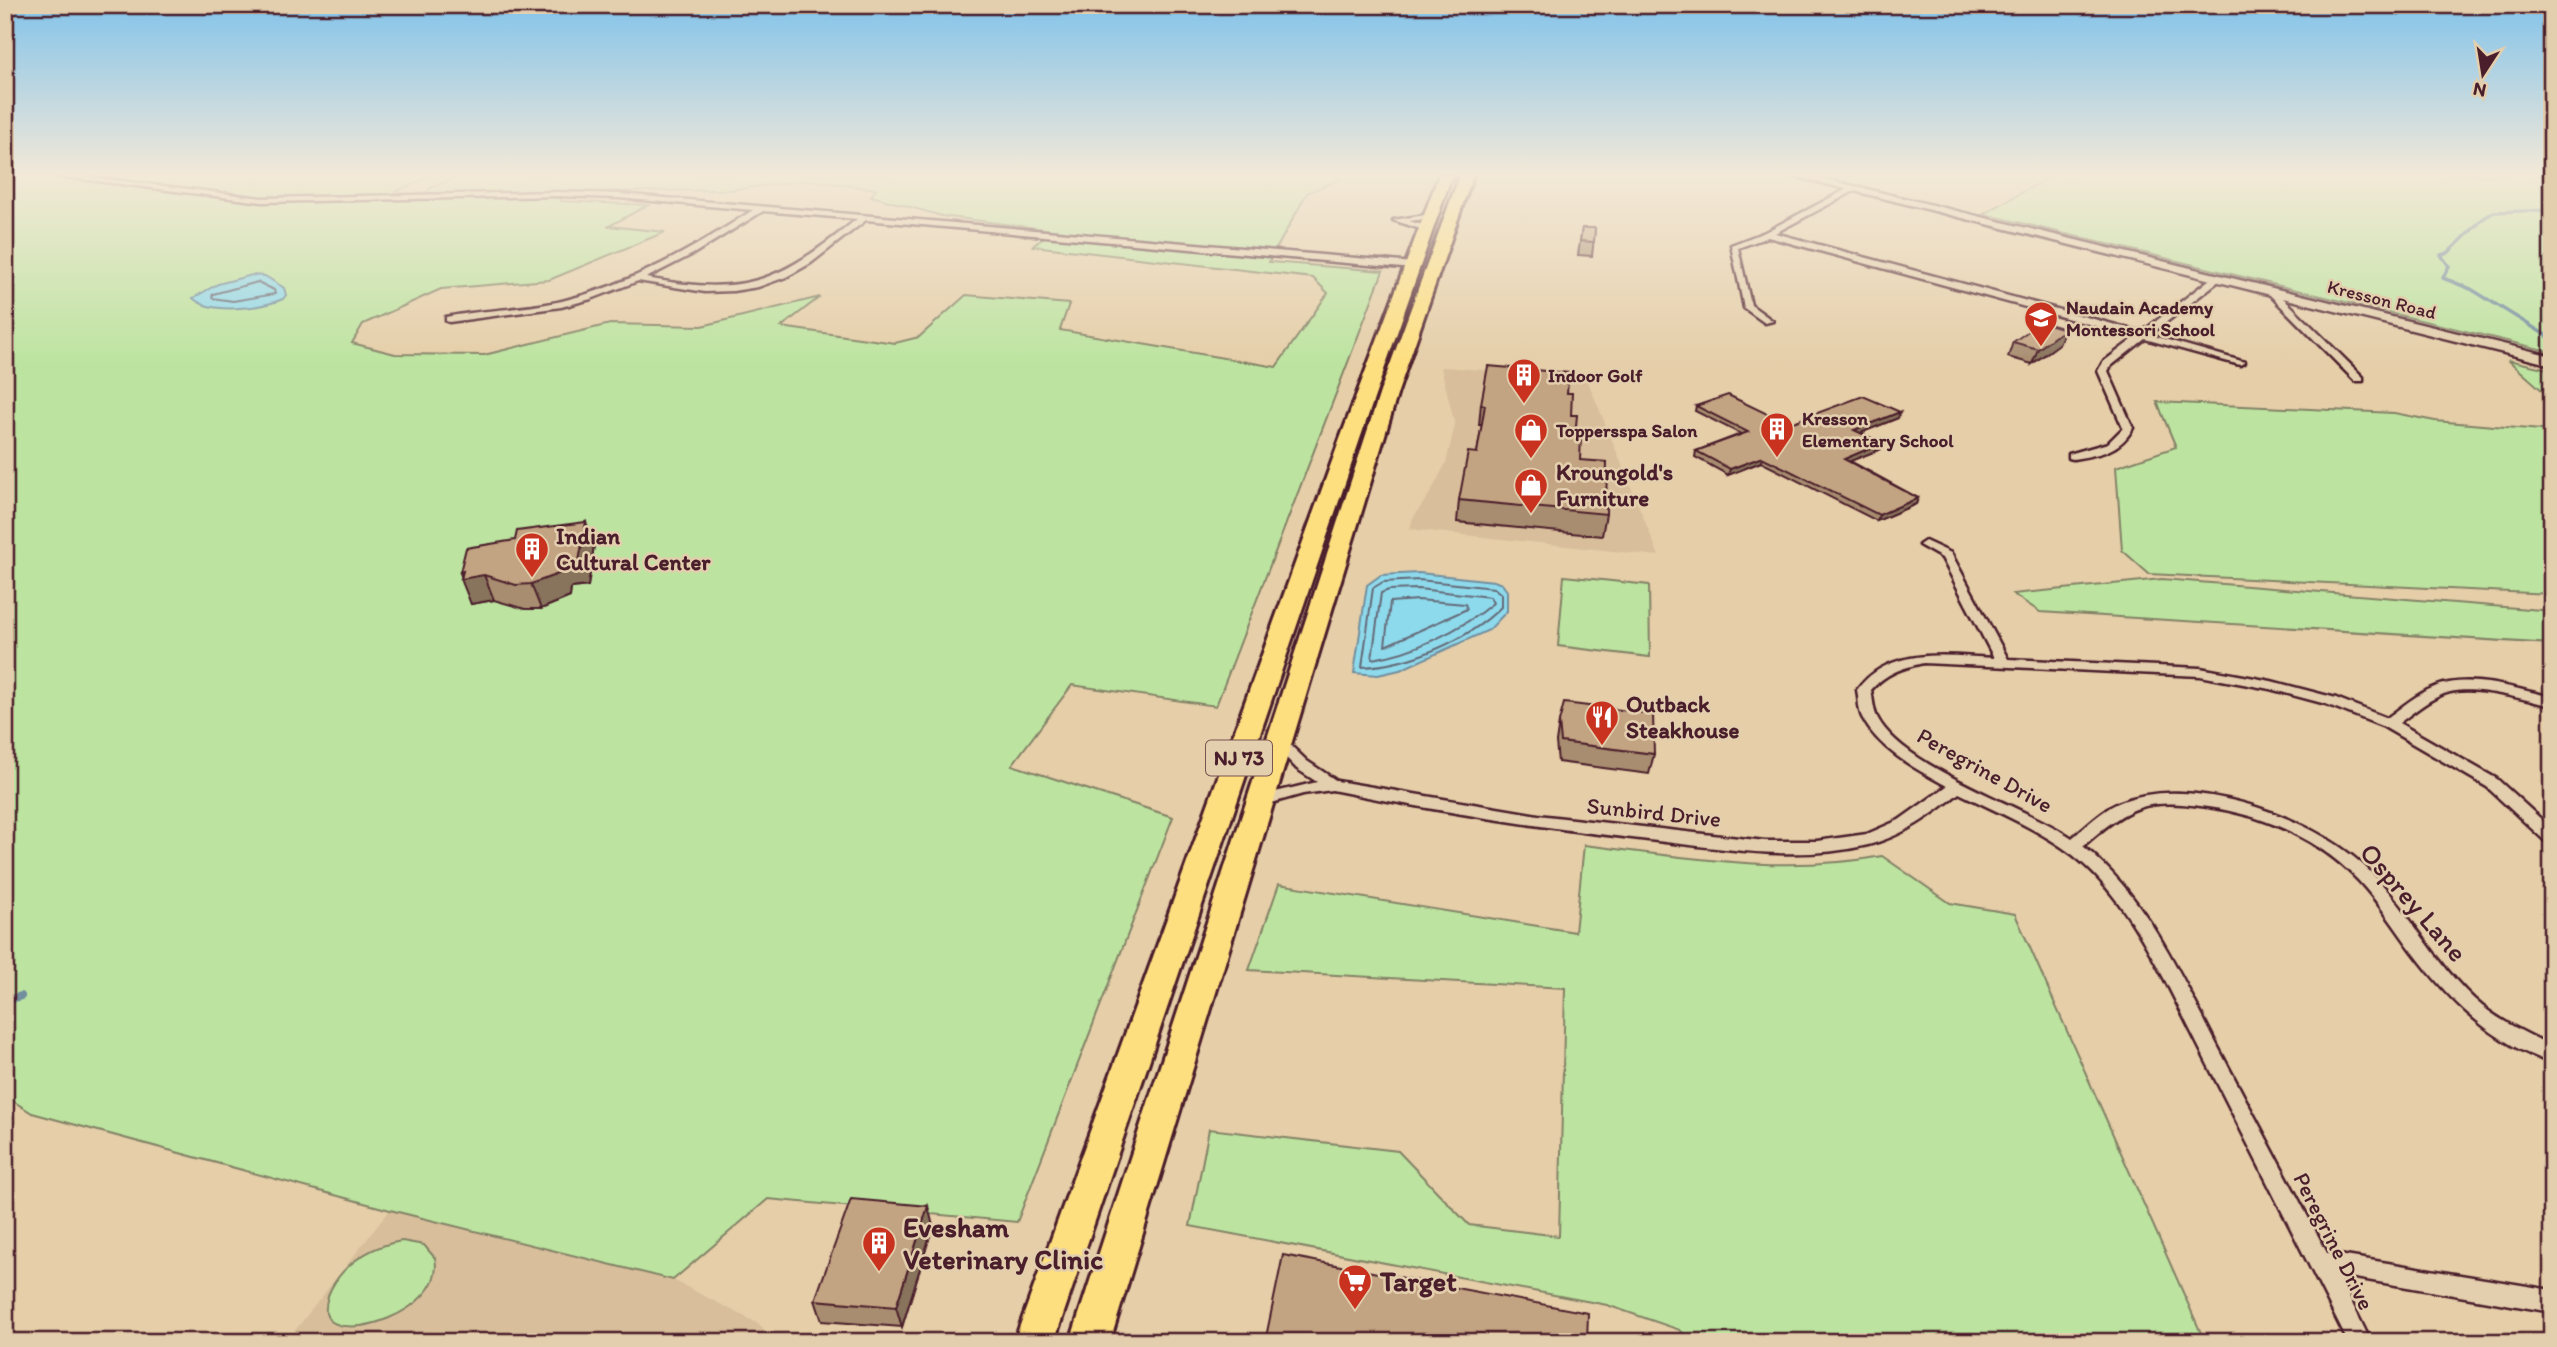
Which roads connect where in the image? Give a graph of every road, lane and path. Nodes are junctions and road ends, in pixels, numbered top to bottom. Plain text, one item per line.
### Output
1 (714, 238) edge
2 (837, 238) edge
3 (1093, 238) edge
4 (1426, 238) edge
5 (1437, 238) edge
6 (1760, 238) edge
7 (1782, 238) edge
8 (2052, 238) edge
9 (1417, 277) junction
10 (634, 278) junction
11 (2217, 278) junction
12 (2271, 291) junction
13 (449, 319) dead end
14 (1768, 321) dead end
15 (2142, 336) junction
16 (2547, 359) edge
17 (2240, 362) dead end
18 (2359, 379) dead end
19 (2073, 456) dead end
20 (1925, 545) dead end
21 (2002, 661) junction
22 (2552, 702) edge
23 (2389, 724) junction
24 (1280, 743) junction
25 (1332, 785) junction
26 (1959, 785) junction
27 (1261, 801) junction
28 (2552, 838) edge
29 (2073, 847) junction
30 (2552, 1055) edge
31 (2321, 1262) junction
32 (2552, 1301) edge
33 (1034, 1342) edge
34 (1090, 1342) edge
35 (2360, 1342) edge

1 - 10 street
2 - 10 street
3 - 9 street
4 - 9 highway, NJ 73
5 - 9 highway, NJ 73
6 - 14 street
7 - 15 street
8 - 11 main road, Kresson Road
9 - 24 highway, NJ 73
9 - 33 highway, NJ 73
10 - 13 street
11 - 12 main road, Kresson Road
11 - 15 street
12 - 16 main road, Kresson Road
12 - 18 street
15 - 17 street
15 - 19 street
20 - 21 street
21 - 23 street, Peregrine Drive
21 - 26 street, Peregrine Drive
22 - 23 street
23 - 28 street, Peregrine Drive
24 - 25 street, Sunbird Drive
24 - 27 highway, NJ 73
25 - 26 street, Sunbird Drive
25 - 27 street, Sunbird Drive
26 - 29 street, Peregrine Drive
27 - 34 highway, NJ 73
29 - 30 street, Osprey Lane
29 - 31 street, Peregrine Drive
31 - 32 street
31 - 35 street, Peregrine Drive

